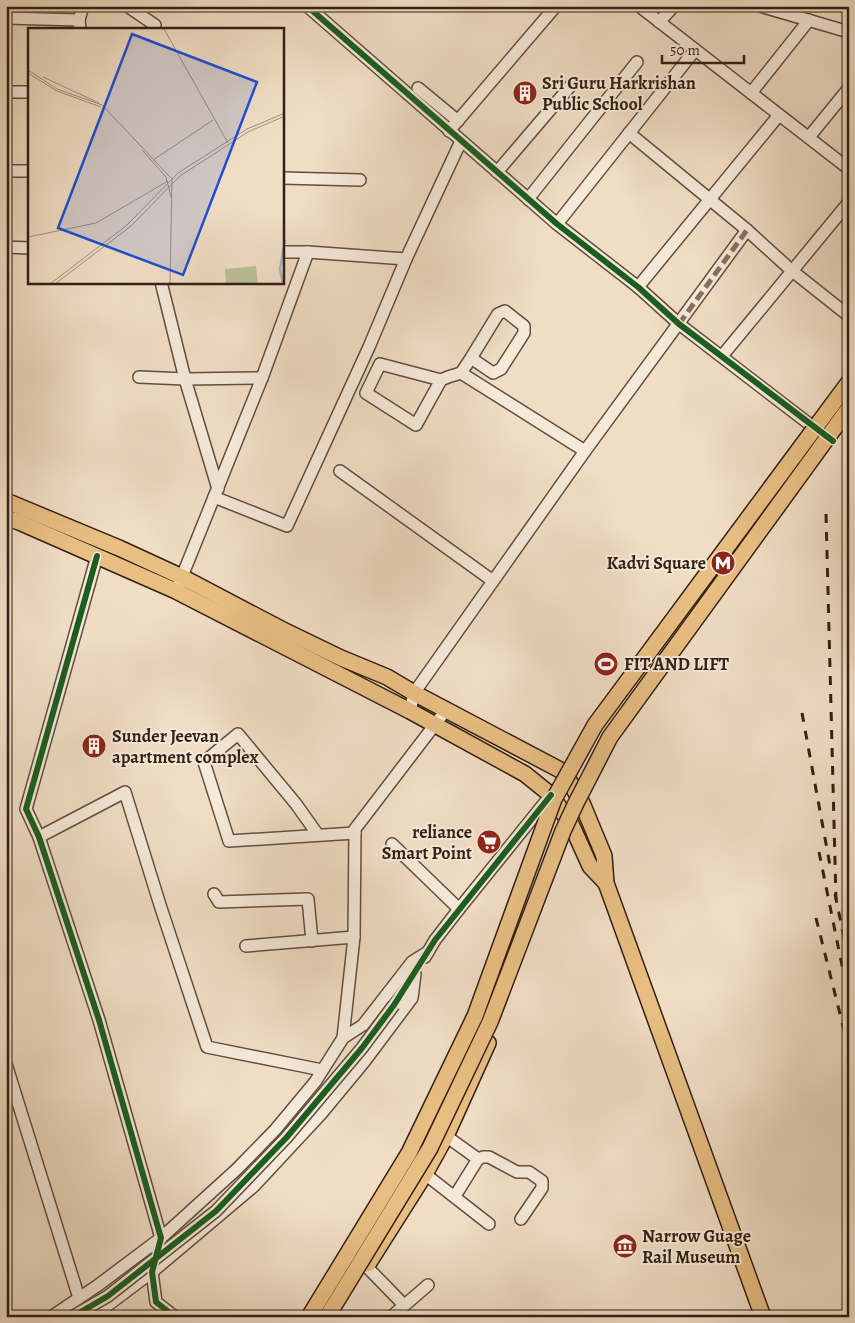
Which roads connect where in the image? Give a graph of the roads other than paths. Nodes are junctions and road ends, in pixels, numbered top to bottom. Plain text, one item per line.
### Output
1 (82, 6) edge
2 (127, 6) edge
3 (307, 6) edge
4 (556, 6) edge
5 (639, 6) edge
6 (674, 6) edge
7 (760, 6) edge
8 (6, 18) edge
9 (809, 20) junction
10 (660, 22) junction
11 (80, 24) edge
12 (157, 28) edge
13 (842, 30) dead end
14 (695, 50) junction
15 (637, 62) dead end
16 (573, 83) dead end
17 (418, 88) dead end
18 (849, 88) edge
19 (6, 92) edge
20 (28, 92) edge
21 (751, 93) junction
22 (779, 115) junction
23 (458, 121) junction
24 (449, 131) junction
25 (629, 133) junction
26 (808, 138) junction
27 (461, 142) junction
28 (849, 169) edge
29 (6, 171) edge
30 (28, 171) edge
31 (497, 172) junction
32 (284, 178) edge
33 (360, 180) dead end
34 (528, 199) junction
35 (710, 201) junction
36 (849, 202) edge
37 (557, 224) junction
38 (747, 230) junction
39 (6, 247) edge
40 (28, 248) edge
41 (284, 252) edge
42 (308, 252) junction
43 (406, 259) junction
44 (791, 270) junction
45 (162, 284) edge
46 (638, 286) junction
47 (849, 316) edge
48 (679, 324) junction
49 (722, 356) junction
50 (471, 358) junction
51 (461, 373) junction
52 (849, 374) edge
53 (139, 377) dead end
54 (262, 378) junction
55 (185, 379) junction
56 (441, 380) junction
57 (849, 382) edge
58 (849, 408) edge
59 (849, 419) edge
60 (811, 425) junction
61 (833, 441) junction
62 (585, 451) junction
63 (340, 471) dead end
64 (216, 493) junction
65 (6, 501) edge
66 (6, 518) edge
67 (97, 556) junction
68 (493, 581) junction
69 (179, 584) junction
70 (414, 693) junction
71 (446, 710) junction
72 (410, 711) junction
73 (435, 726) junction
74 (564, 772) junction
75 (551, 795) junction
76 (582, 803) junction
77 (572, 826) junction
78 (355, 833) junction
79 (318, 836) junction
80 (38, 837) junction
81 (392, 844) dead end
82 (606, 883) junction
83 (214, 894) dead end
84 (459, 908) junction
85 (354, 937) junction
86 (312, 941) junction
87 (246, 946) dead end
88 (428, 952) junction
89 (415, 974) junction
90 (343, 1038) junction
91 (6, 1064) edge
92 (322, 1070) junction
93 (8, 1078) edge
94 (451, 1139) junction
95 (478, 1159) junction
96 (428, 1176) junction
97 (455, 1196) junction
98 (521, 1219) dead end
99 (489, 1224) dead end
100 (161, 1238) junction
101 (372, 1271) junction
102 (152, 1272) junction
103 (428, 1285) dead end
104 (79, 1298) junction
105 (404, 1305) junction
106 (51, 1317) edge
107 (72, 1317) edge
108 (92, 1317) edge
109 (175, 1317) edge
110 (303, 1317) edge
111 (309, 1317) edge
112 (327, 1317) edge
113 (334, 1317) edge
114 (391, 1317) edge
115 (763, 1317) edge

1 - 11 street
2 - 12 street
3 - 24 street
4 - 23 street
5 - 10 street
6 - 10 street
7 - 9 street
8 - 11 street
9 - 13 street
9 - 21 street
10 - 14 street
14 - 21 street
14 - 25 street
15 - 34 street
16 - 31 street
17 - 23 street
18 - 26 street
19 - 20 street
21 - 22 street
22 - 26 street
22 - 35 street
23 - 24 street
24 - 27 street
25 - 35 street
25 - 37 street
26 - 28 street
27 - 31 street
27 - 43 street
29 - 30 street
31 - 34 street
32 - 33 street
34 - 37 street
35 - 38 street
35 - 46 street
36 - 44 street
37 - 46 street
38 - 44 street
38 - 48 street
39 - 40 street
41 - 42 street
42 - 43 street
42 - 54 street
43 - 64 street
44 - 47 street
44 - 49 street
45 - 55 street
46 - 48 street
48 - 49 street
48 - 62 street
49 - 60 street
50 - 50 street
50 - 51 street
51 - 56 street
51 - 62 street
52 - 60 main road
53 - 55 street
54 - 55 street
54 - 64 street
55 - 64 street
56 - 56 street
57 - 111 main road, bridge
58 - 112 main road, bridge
59 - 61 main road
60 - 61 street
60 - 74 main road
61 - 76 main road
62 - 68 street
63 - 68 street
64 - 69 street
65 - 69 main road
66 - 67 main road
67 - 69 main road
67 - 80 street
68 - 70 street
69 - 70 main road
69 - 72 main road
70 - 71 main road
70 - 72 street
71 - 73 street
71 - 74 main road
72 - 73 main road
73 - 75 main road
73 - 78 street
74 - 75 main road
74 - 76 main road
75 - 77 main road
75 - 84 street
75 - 110 main road
76 - 77 main road
76 - 82 main road
77 - 82 main road
77 - 94 main road
78 - 79 street
78 - 85 street
79 - 79 street
80 - 92 street
80 - 100 street
81 - 84 street
82 - 115 main road
83 - 86 street
84 - 88 street
85 - 86 street
85 - 90 street
86 - 87 street
88 - 89 street
88 - 90 street
89 - 102 street
89 - 107 street, bridge
90 - 92 street
91 - 93 street
92 - 100 street
93 - 104 street
94 - 95 street
94 - 96 main road
95 - 97 street
95 - 98 street
96 - 97 street
96 - 101 main road
97 - 99 street
100 - 102 street
100 - 104 street
101 - 105 street
101 - 113 main road
102 - 108 street
102 - 109 street
103 - 105 street
104 - 106 street
105 - 114 street

